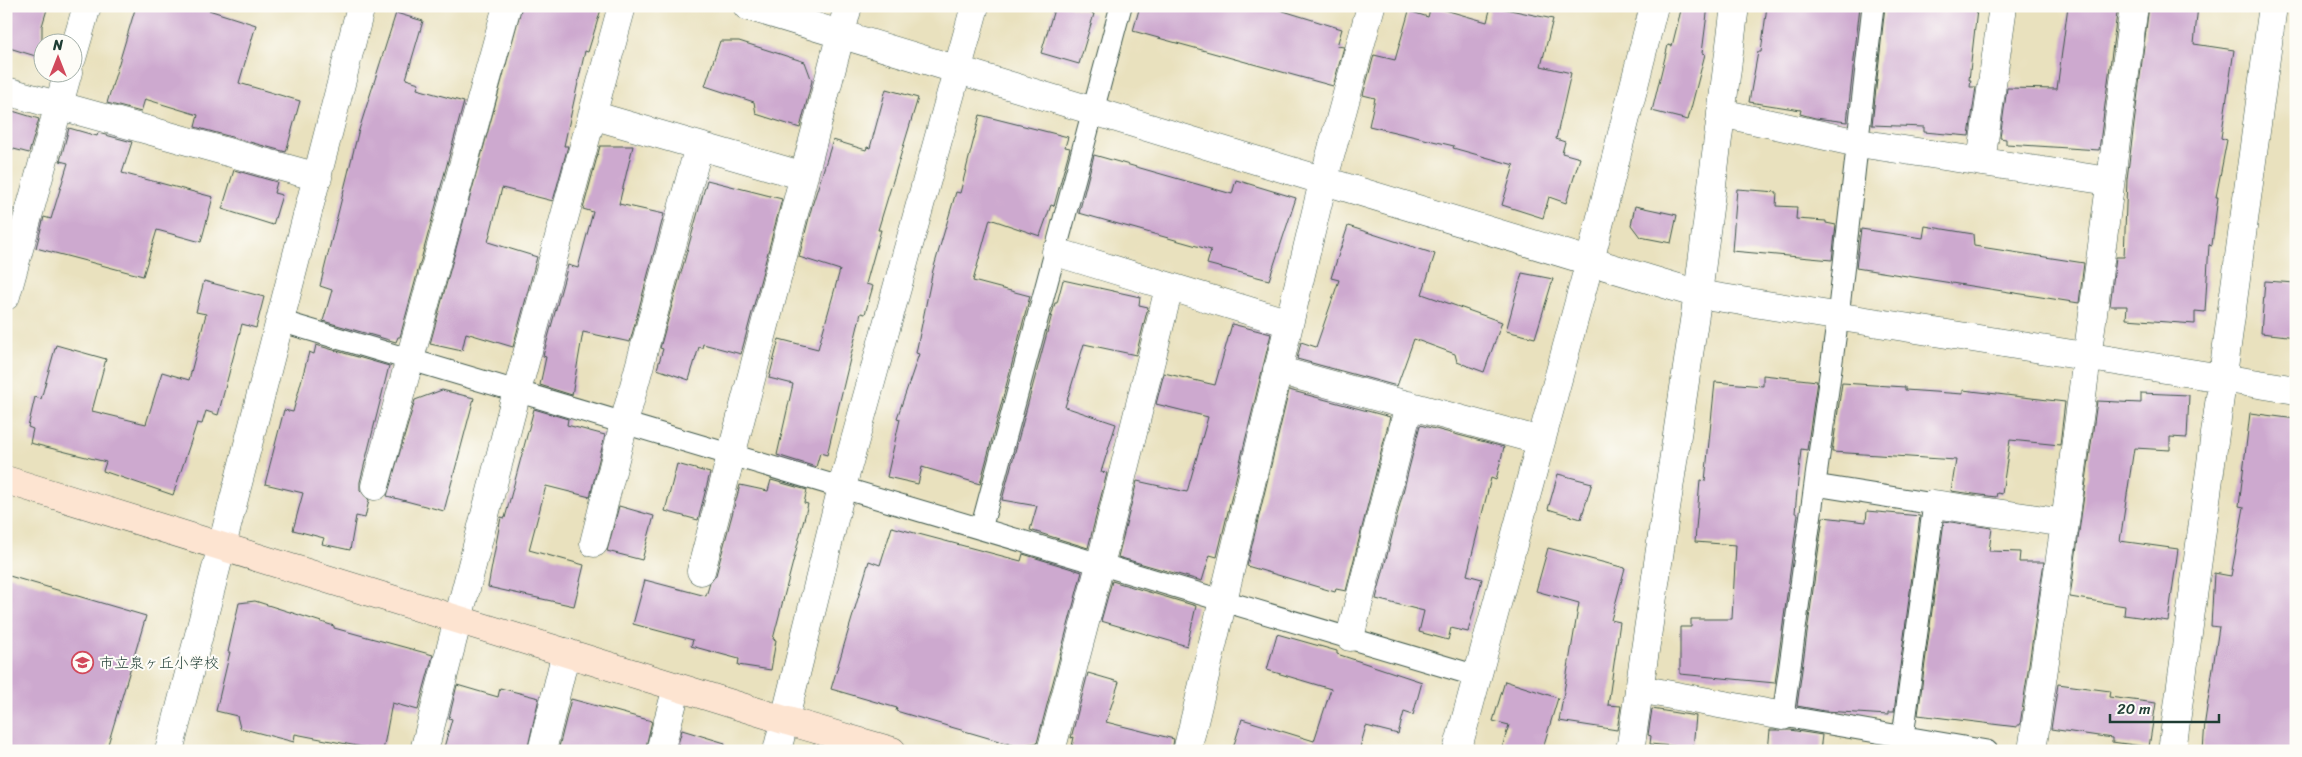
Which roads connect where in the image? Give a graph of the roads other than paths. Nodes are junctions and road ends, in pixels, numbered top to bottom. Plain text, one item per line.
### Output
1 (87, 6) edge
2 (362, 6) edge
3 (507, 6) edge
4 (622, 6) edge
5 (747, 6) edge
6 (848, 6) edge
7 (975, 6) edge
8 (1121, 6) edge
9 (1371, 6) edge
10 (1654, 6) edge
11 (1735, 6) edge
12 (1873, 6) edge
13 (2004, 6) edge
14 (2134, 6) edge
15 (2273, 6) edge
16 (80, 32) edge
17 (841, 34) junction
18 (959, 70) junction
19 (65, 82) edge
20 (6, 91) edge
21 (59, 106) junction
22 (1094, 111) junction
23 (1721, 113) junction
24 (592, 115) junction
25 (1858, 143) junction
26 (699, 146) junction
27 (1981, 162) junction
28 (804, 176) junction
29 (318, 177) junction
30 (2109, 181) junction
31 (1323, 182) junction
32 (1056, 252) junction
33 (1590, 261) junction
34 (1169, 288) junction
35 (1698, 294) junction
36 (6, 296) edge
37 (1838, 316) junction
38 (280, 321) junction
39 (1289, 323) junction
40 (2089, 356) junction
41 (408, 358) junction
42 (1277, 370) junction
43 (2224, 376) junction
44 (2296, 390) edge
45 (517, 391) junction
46 (1409, 405) junction
47 (624, 423) junction
48 (1541, 441) junction
49 (731, 454) junction
50 (6, 480) edge
51 (1815, 485) junction
52 (375, 486) dead end
53 (842, 487) junction
54 (1934, 504) junction
55 (2065, 523) junction
56 (981, 529) junction
57 (594, 543) dead end
58 (223, 546) junction
59 (1100, 565) junction
60 (701, 571) dead end
61 (1222, 602) junction
62 (460, 619) junction
63 (1350, 637) junction
64 (566, 652) junction
65 (1477, 676) junction
66 (677, 687) junction
67 (1639, 690) junction
68 (1783, 716) junction
69 (784, 720) junction
70 (1902, 744) edge
71 (169, 751) edge
72 (424, 751) edge
73 (542, 751) edge
74 (660, 751) edge
75 (777, 751) edge
76 (892, 751) edge
77 (1051, 751) edge
78 (1187, 751) edge
79 (1457, 751) edge
80 (1630, 751) edge
81 (1987, 751) edge
82 (2032, 751) edge
83 (2172, 751) edge

1 - 16 street
2 - 29 street
3 - 41 street
4 - 24 street
5 - 17 street
6 - 17 street
7 - 18 street
8 - 22 lane
9 - 31 street
10 - 33 street
11 - 23 street
12 - 25 lane
13 - 27 street
14 - 30 street
15 - 43 street
17 - 18 street
17 - 28 street
18 - 22 street
18 - 53 street
19 - 21 street
20 - 21 street
21 - 29 street
21 - 36 street
22 - 31 street
22 - 32 lane
23 - 25 street
23 - 35 street
24 - 26 street
24 - 45 street
25 - 27 street
25 - 37 lane
26 - 28 street
26 - 47 street
27 - 30 street
28 - 49 street
29 - 38 street
30 - 40 street
31 - 33 street
31 - 39 street
32 - 34 street
32 - 56 lane
33 - 35 street
33 - 48 street
34 - 39 street
34 - 59 street
35 - 37 street
35 - 67 street
37 - 40 street
37 - 51 lane
38 - 41 lane
38 - 58 street
39 - 42 street
40 - 43 street
40 - 55 street
41 - 45 lane
41 - 52 street
42 - 46 street
42 - 61 street
43 - 44 street
43 - 83 street
45 - 47 lane
45 - 62 street
46 - 48 street
46 - 63 street
47 - 49 lane
47 - 57 street
48 - 65 street
49 - 53 lane
49 - 60 street
50 - 58 street
51 - 54 lane
51 - 68 lane
53 - 56 lane
53 - 69 street
54 - 55 street
54 - 70 lane
55 - 82 street
56 - 59 lane
58 - 62 street
58 - 71 street
59 - 61 lane
59 - 77 street
61 - 63 lane
61 - 78 street
62 - 64 street
62 - 72 street
63 - 65 lane
64 - 66 street
64 - 73 street
65 - 79 street
66 - 69 street
66 - 74 street
67 - 68 street
67 - 80 street
68 - 70 lane
69 - 75 street
69 - 76 street
70 - 81 lane

